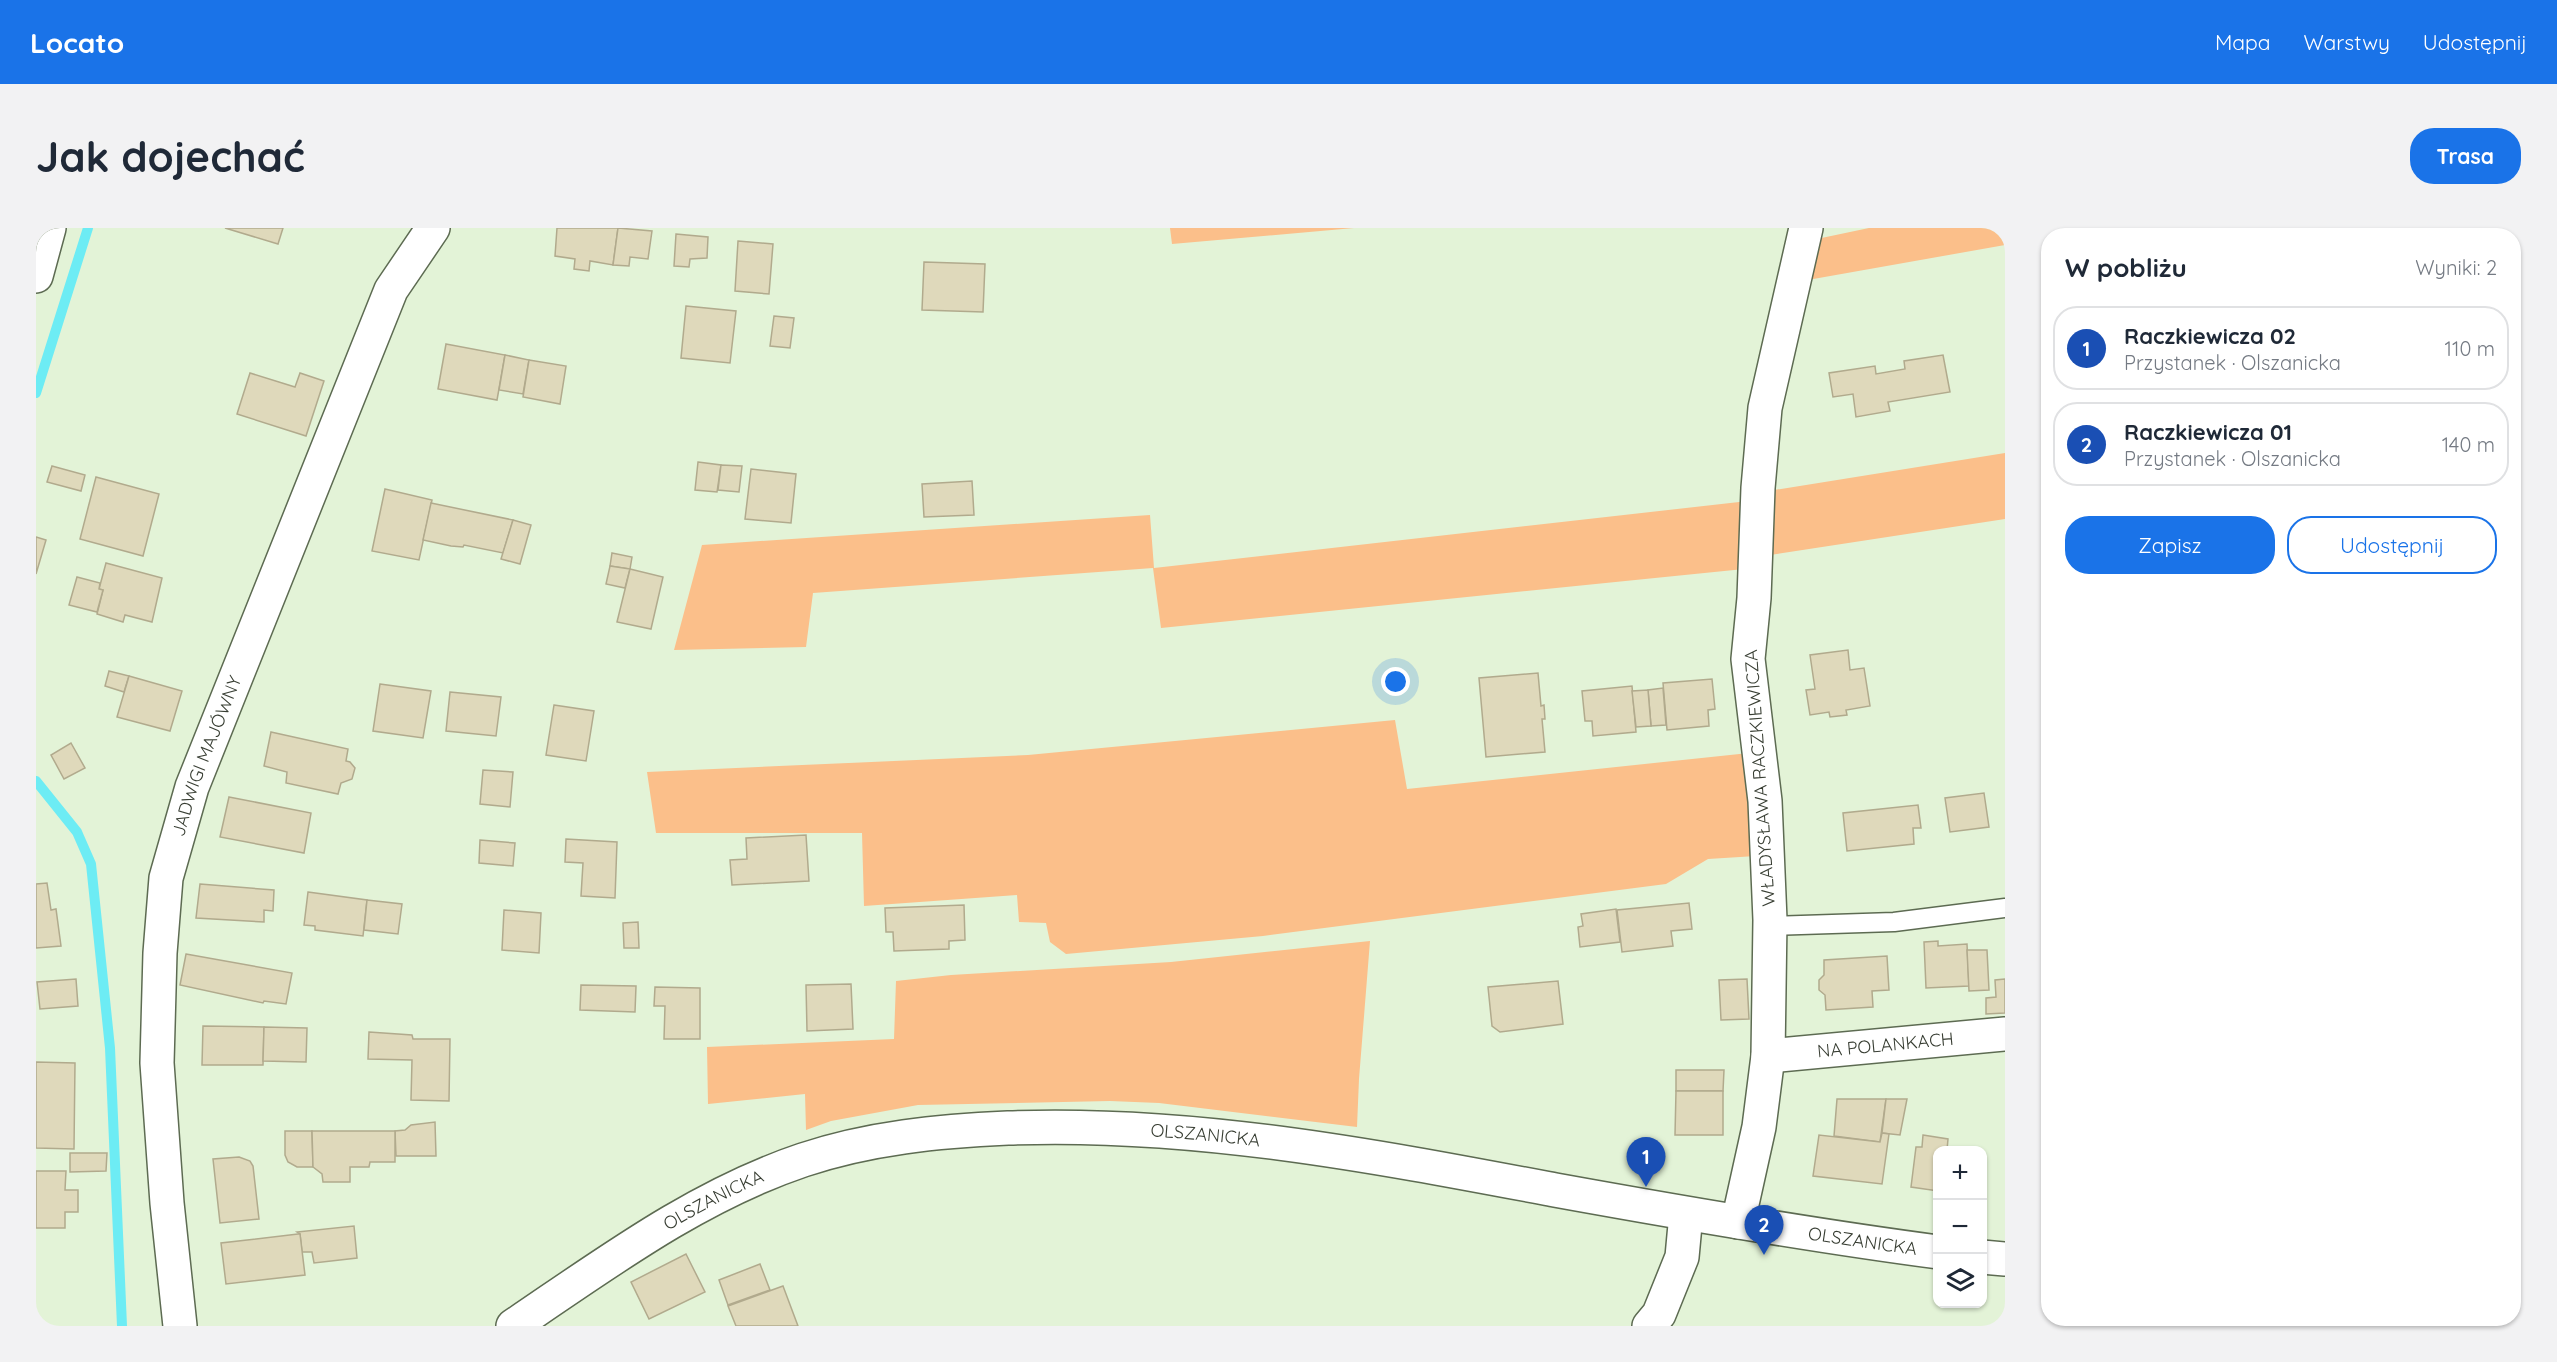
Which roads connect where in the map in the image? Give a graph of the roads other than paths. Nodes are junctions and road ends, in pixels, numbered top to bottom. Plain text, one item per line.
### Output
1 (49, 228) edge
2 (433, 228) edge
3 (1806, 228) edge
4 (36, 276) edge
5 (2005, 908) edge
6 (1770, 926) junction
7 (2005, 1034) edge
8 (1768, 1056) junction
9 (1686, 1214) junction
10 (1738, 1222) junction
11 (1933, 1251) edge
12 (1987, 1257) edge
13 (2005, 1259) edge
14 (180, 1326) edge
15 (513, 1326) edge
16 (1649, 1326) edge

1 - 4 street
2 - 14 street, JADWIGI MAJÓWNY
3 - 6 street, WŁADYSŁAWA RACZKIEWICZA
5 - 6 lane
6 - 8 street, WŁADYSŁAWA RACZKIEWICZA
7 - 8 street, NA POLANKACH
8 - 10 street, WŁADYSŁAWA RACZKIEWICZA
9 - 10 street, OLSZANICKA
9 - 15 street, OLSZANICKA
9 - 16 street
10 - 11 street, OLSZANICKA
12 - 13 street

